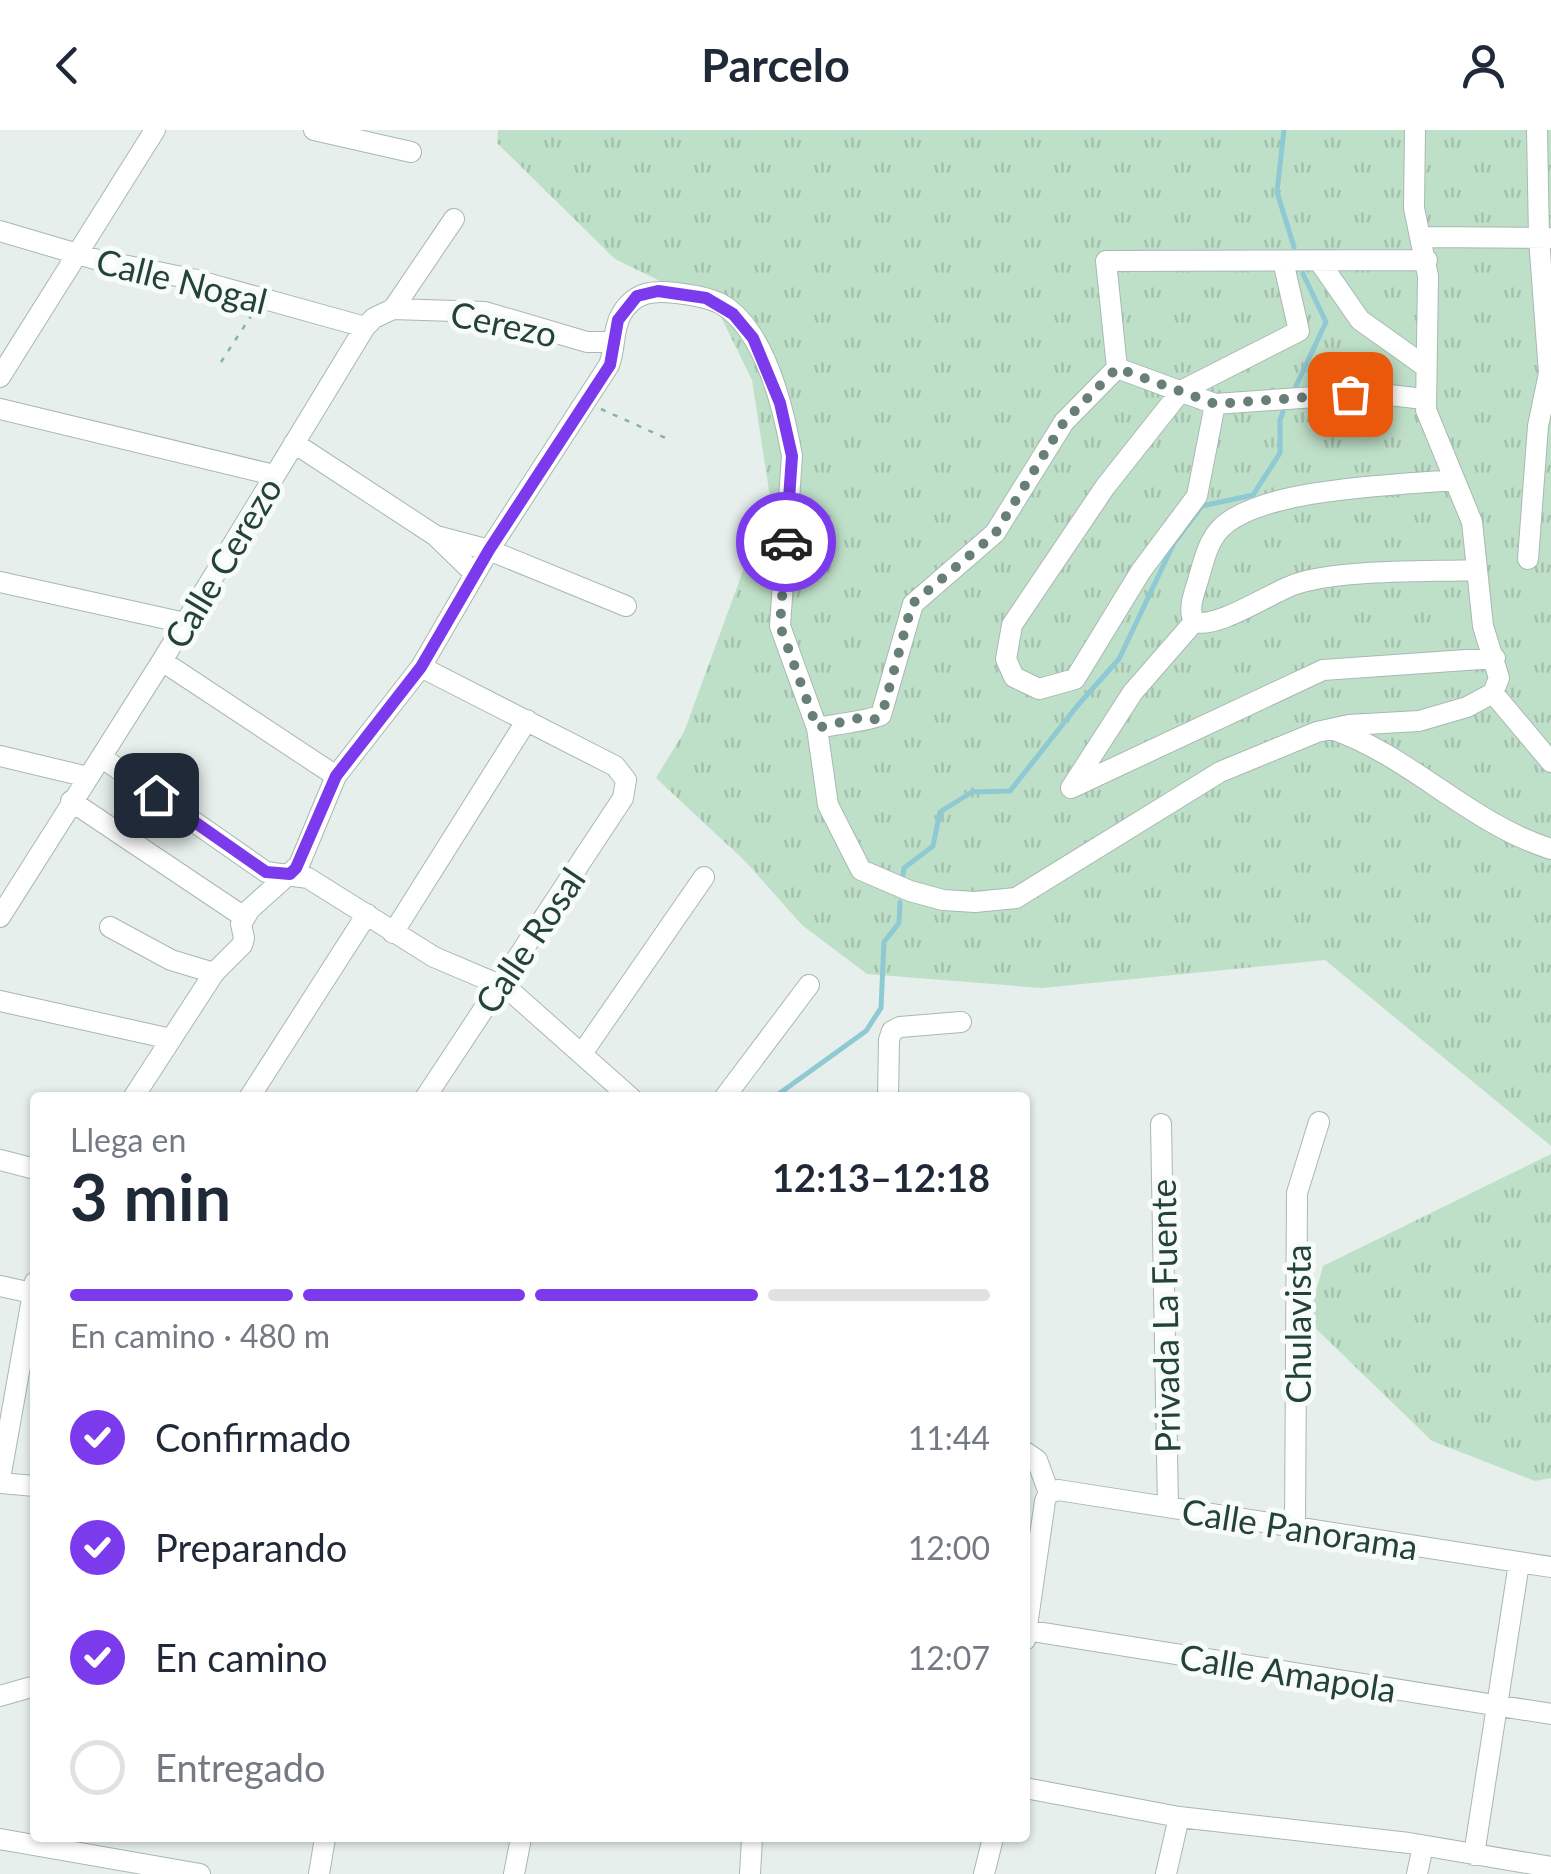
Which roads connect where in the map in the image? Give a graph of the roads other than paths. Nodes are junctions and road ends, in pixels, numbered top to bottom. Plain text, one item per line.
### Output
1 (156, 130) edge
2 (314, 130) edge
3 (1415, 130) edge
4 (1537, 130) edge
5 (411, 152) dead end
6 (454, 219) dead end
7 (0, 231) edge
8 (1420, 237) junction
9 (1545, 238) edge
10 (76, 254) junction
11 (1318, 260) junction
12 (1427, 260) junction
13 (1282, 261) junction
14 (393, 308) junction
15 (365, 327) junction
16 (614, 342) junction
17 (1117, 368) junction
18 (1426, 368) junction
19 (0, 377) edge
20 (1181, 391) junction
21 (1424, 398) junction
22 (1215, 404) junction
23 (0, 409) edge
24 (294, 444) junction
25 (274, 475) junction
26 (1454, 480) junction
27 (436, 536) junction
28 (489, 550) junction
29 (1528, 559) dead end
30 (1477, 570) junction
31 (475, 574) junction
32 (0, 582) edge
33 (626, 606) dead end
34 (1194, 622) junction
35 (185, 623) junction
36 (1495, 658) junction
37 (162, 662) junction
38 (421, 667) junction
39 (1492, 692) junction
40 (528, 720) junction
41 (817, 728) junction
42 (1330, 729) junction
43 (0, 756) edge
44 (101, 757) junction
45 (1551, 762) edge
46 (336, 776) junction
47 (88, 777) junction
48 (72, 802) junction
49 (1551, 849) edge
50 (290, 874) junction
51 (704, 877) dead end
52 (367, 914) junction
53 (0, 917) edge
54 (244, 917) junction
55 (110, 927) dead end
56 (393, 933) junction
57 (214, 973) junction
58 (499, 985) junction
59 (809, 985) dead end
60 (0, 1001) edge
61 (962, 1022) dead end
62 (171, 1039) junction
63 (583, 1052) junction
64 (137, 1092) edge
65 (253, 1092) edge
66 (429, 1092) edge
67 (625, 1092) edge
68 (729, 1092) edge
69 (888, 1092) edge
70 (1319, 1122) dead end
71 (1161, 1124) dead end
72 (0, 1160) edge
73 (30, 1168) edge
74 (0, 1286) edge
75 (30, 1288) edge
76 (30, 1311) edge
77 (1030, 1455) edge
78 (0, 1481) edge
79 (30, 1485) edge
80 (1049, 1492) junction
81 (1168, 1507) junction
82 (1295, 1529) junction
83 (1519, 1563) junction
84 (1551, 1566) edge
85 (1030, 1603) edge
86 (1030, 1631) edge
87 (30, 1687) edge
88 (0, 1696) edge
89 (1497, 1705) junction
90 (1551, 1714) edge
91 (1030, 1789) edge
92 (1179, 1817) junction
93 (0, 1839) edge
94 (30, 1841) edge
95 (39, 1842) edge
96 (324, 1842) edge
97 (520, 1842) edge
98 (752, 1842) edge
99 (992, 1842) edge
100 (1423, 1846) junction
101 (118, 1848) edge
102 (1474, 1854) junction
103 (1551, 1867) edge
104 (200, 1874) edge
105 (319, 1874) edge
106 (514, 1874) edge
107 (750, 1874) edge
108 (984, 1874) edge
109 (1166, 1874) edge
110 (1417, 1874) edge

1 - 10 street
2 - 5 street
3 - 8 street
4 - 9 street
6 - 14 street, Calle Cerezo
7 - 10 street, Calle Nogal
8 - 9 street
8 - 12 street
9 - 29 street
10 - 15 street, Calle Nogal
10 - 19 street
11 - 12 street
11 - 13 street
11 - 18 street
12 - 18 street
13 - 17 street
13 - 20 street
14 - 15 street, Calle Cerezo
14 - 16 street, Cerezo
15 - 24 street, Calle Cerezo
16 - 28 street
16 - 41 street
17 - 20 street
17 - 41 street
18 - 21 street
20 - 22 street
20 - 22 street
21 - 22 street
21 - 26 street
23 - 25 street
24 - 25 street, Calle Cerezo
24 - 27 street
25 - 35 street, Calle Cerezo
26 - 30 street
26 - 34 street
27 - 28 street
27 - 31 street
28 - 31 street
28 - 33 street
30 - 34 street
30 - 36 street
31 - 38 street
32 - 35 street
34 - 36 street
35 - 37 street, Calle Cerezo
36 - 39 street
37 - 44 street, Calle Cerezo
37 - 46 street
38 - 40 street
38 - 46 street
39 - 42 street
39 - 45 street
40 - 56 street
40 - 58 street, Calle Rosal
41 - 42 street
42 - 49 street
43 - 47 street
44 - 47 street, Calle Cerezo
44 - 50 street
46 - 50 street
47 - 48 street, Calle Cerezo
48 - 53 street, Calle Cerezo
48 - 54 street
50 - 52 street
50 - 54 street
51 - 63 street
52 - 56 street
52 - 65 street
54 - 57 street
55 - 57 street
56 - 58 street
57 - 62 street
58 - 63 street
58 - 66 street, Calle Rosal
59 - 68 street
60 - 62 street
61 - 69 street
62 - 64 street
63 - 67 street
70 - 82 street, Chulavista
71 - 81 street, Privada La Fuente
72 - 73 street
74 - 75 street
76 - 78 street
77 - 80 street
78 - 79 street
80 - 81 street, Calle Panorama
80 - 85 street
81 - 82 street, Calle Panorama
82 - 83 street, Calle Panorama
83 - 84 street, Calle Panorama
83 - 89 street
86 - 89 street, Calle Amapola
87 - 88 street
89 - 90 street, Calle Amapola
89 - 102 street
91 - 92 street
92 - 100 street
92 - 109 street
93 - 94 street
95 - 101 street
96 - 105 street
97 - 106 street
98 - 107 street
99 - 108 street
100 - 102 street
100 - 110 street
101 - 104 street
102 - 103 street

